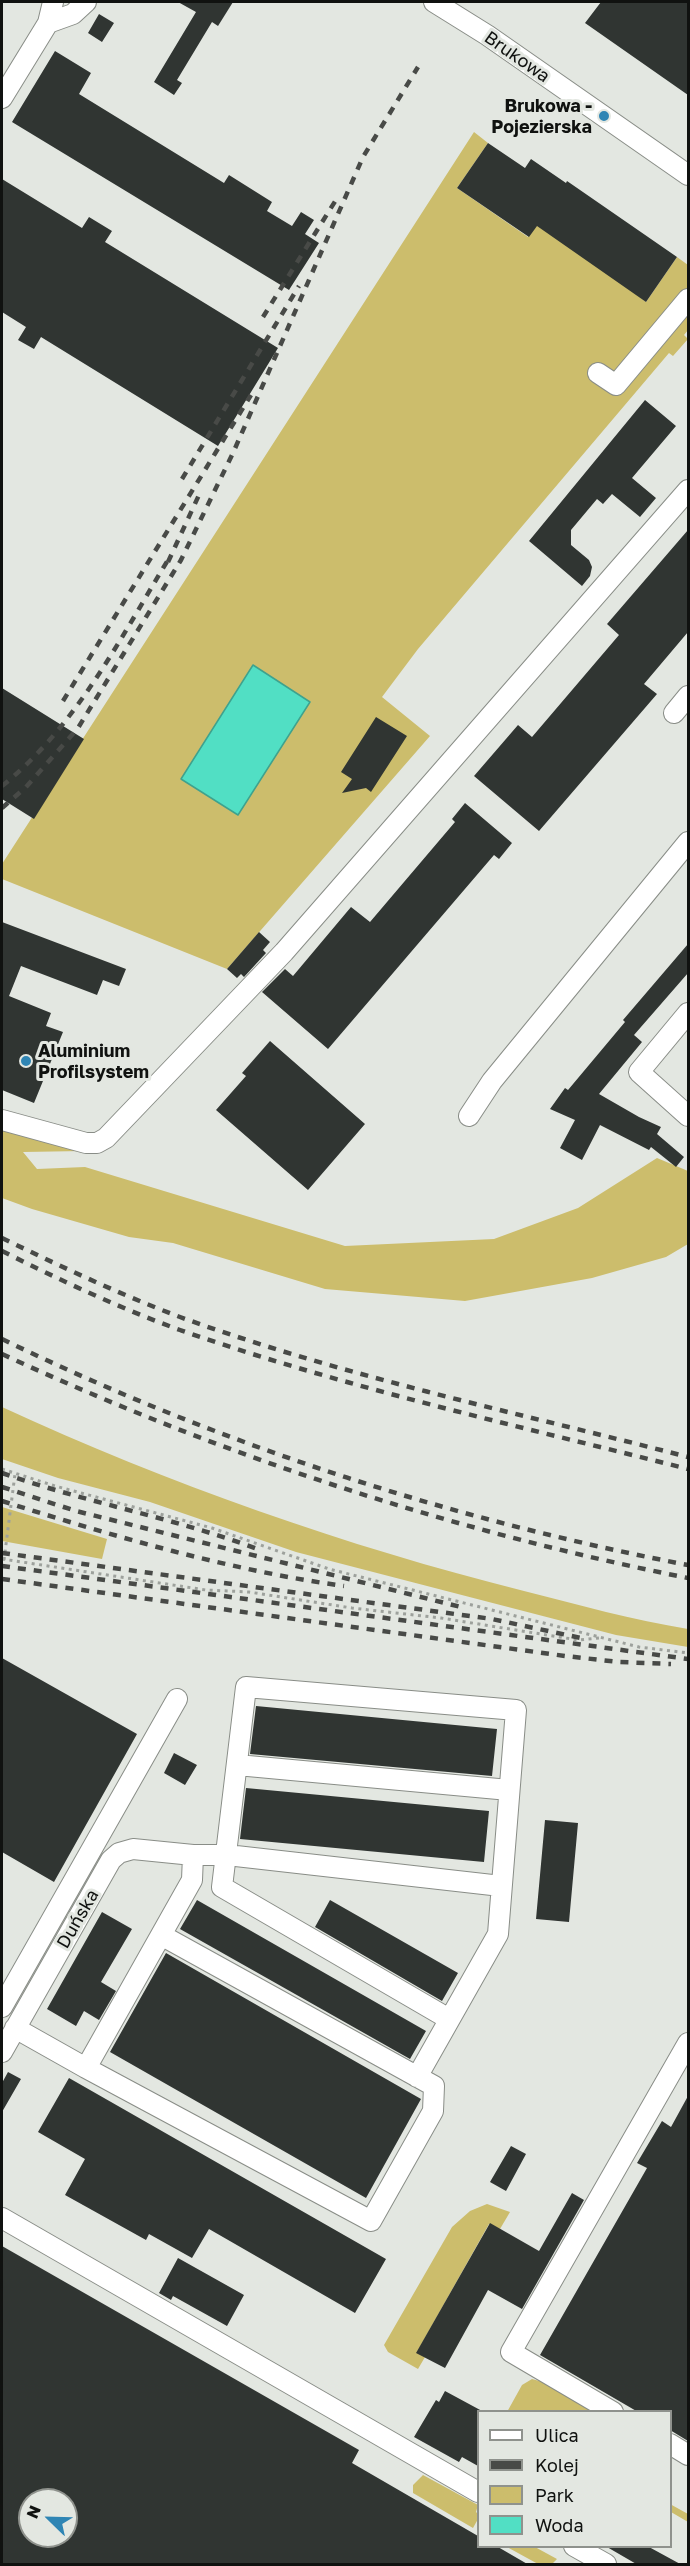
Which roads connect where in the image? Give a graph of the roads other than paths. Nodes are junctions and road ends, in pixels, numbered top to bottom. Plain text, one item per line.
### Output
1 (53, 2) edge
2 (86, 2) edge
3 (434, 2) edge
4 (48, 23) junction
5 (2, 99) edge
6 (688, 176) edge
7 (688, 299) edge
8 (598, 373) dead end
9 (688, 490) edge
10 (688, 696) edge
11 (674, 713) dead end
12 (688, 842) edge
13 (688, 1013) edge
14 (469, 1116) dead end
15 (688, 1116) edge
16 (2, 1120) edge
17 (177, 1700) dead end
18 (237, 1765) junction
19 (509, 1790) junction
20 (193, 1855) junction
21 (227, 1855) junction
22 (501, 1886) junction
23 (161, 1935) junction
24 (2, 2007) edge
25 (449, 2019) junction
26 (15, 2028) junction
27 (688, 2043) edge
28 (2, 2052) edge
29 (86, 2068) junction
30 (417, 2077) junction
31 (2, 2218) edge
32 (611, 2410) edge
33 (672, 2445) edge
34 (688, 2455) edge
35 (477, 2491) edge
36 (576, 2548) edge
37 (606, 2565) edge

1 - 4 street
2 - 4 street
3 - 6 street, Brukowa
4 - 5 street
7 - 8 street
9 - 16 street
10 - 11 street
12 - 14 street
13 - 15 street
17 - 24 street
18 - 19 street
18 - 19 street
18 - 21 street
19 - 22 street
20 - 21 street
20 - 23 street
20 - 26 street, Duńska
21 - 22 street
21 - 25 street
22 - 25 street
23 - 29 street
23 - 30 street
25 - 30 street
26 - 28 street, Duńska
26 - 29 street
27 - 32 street
29 - 30 street
31 - 35 street
33 - 34 street
36 - 37 street

